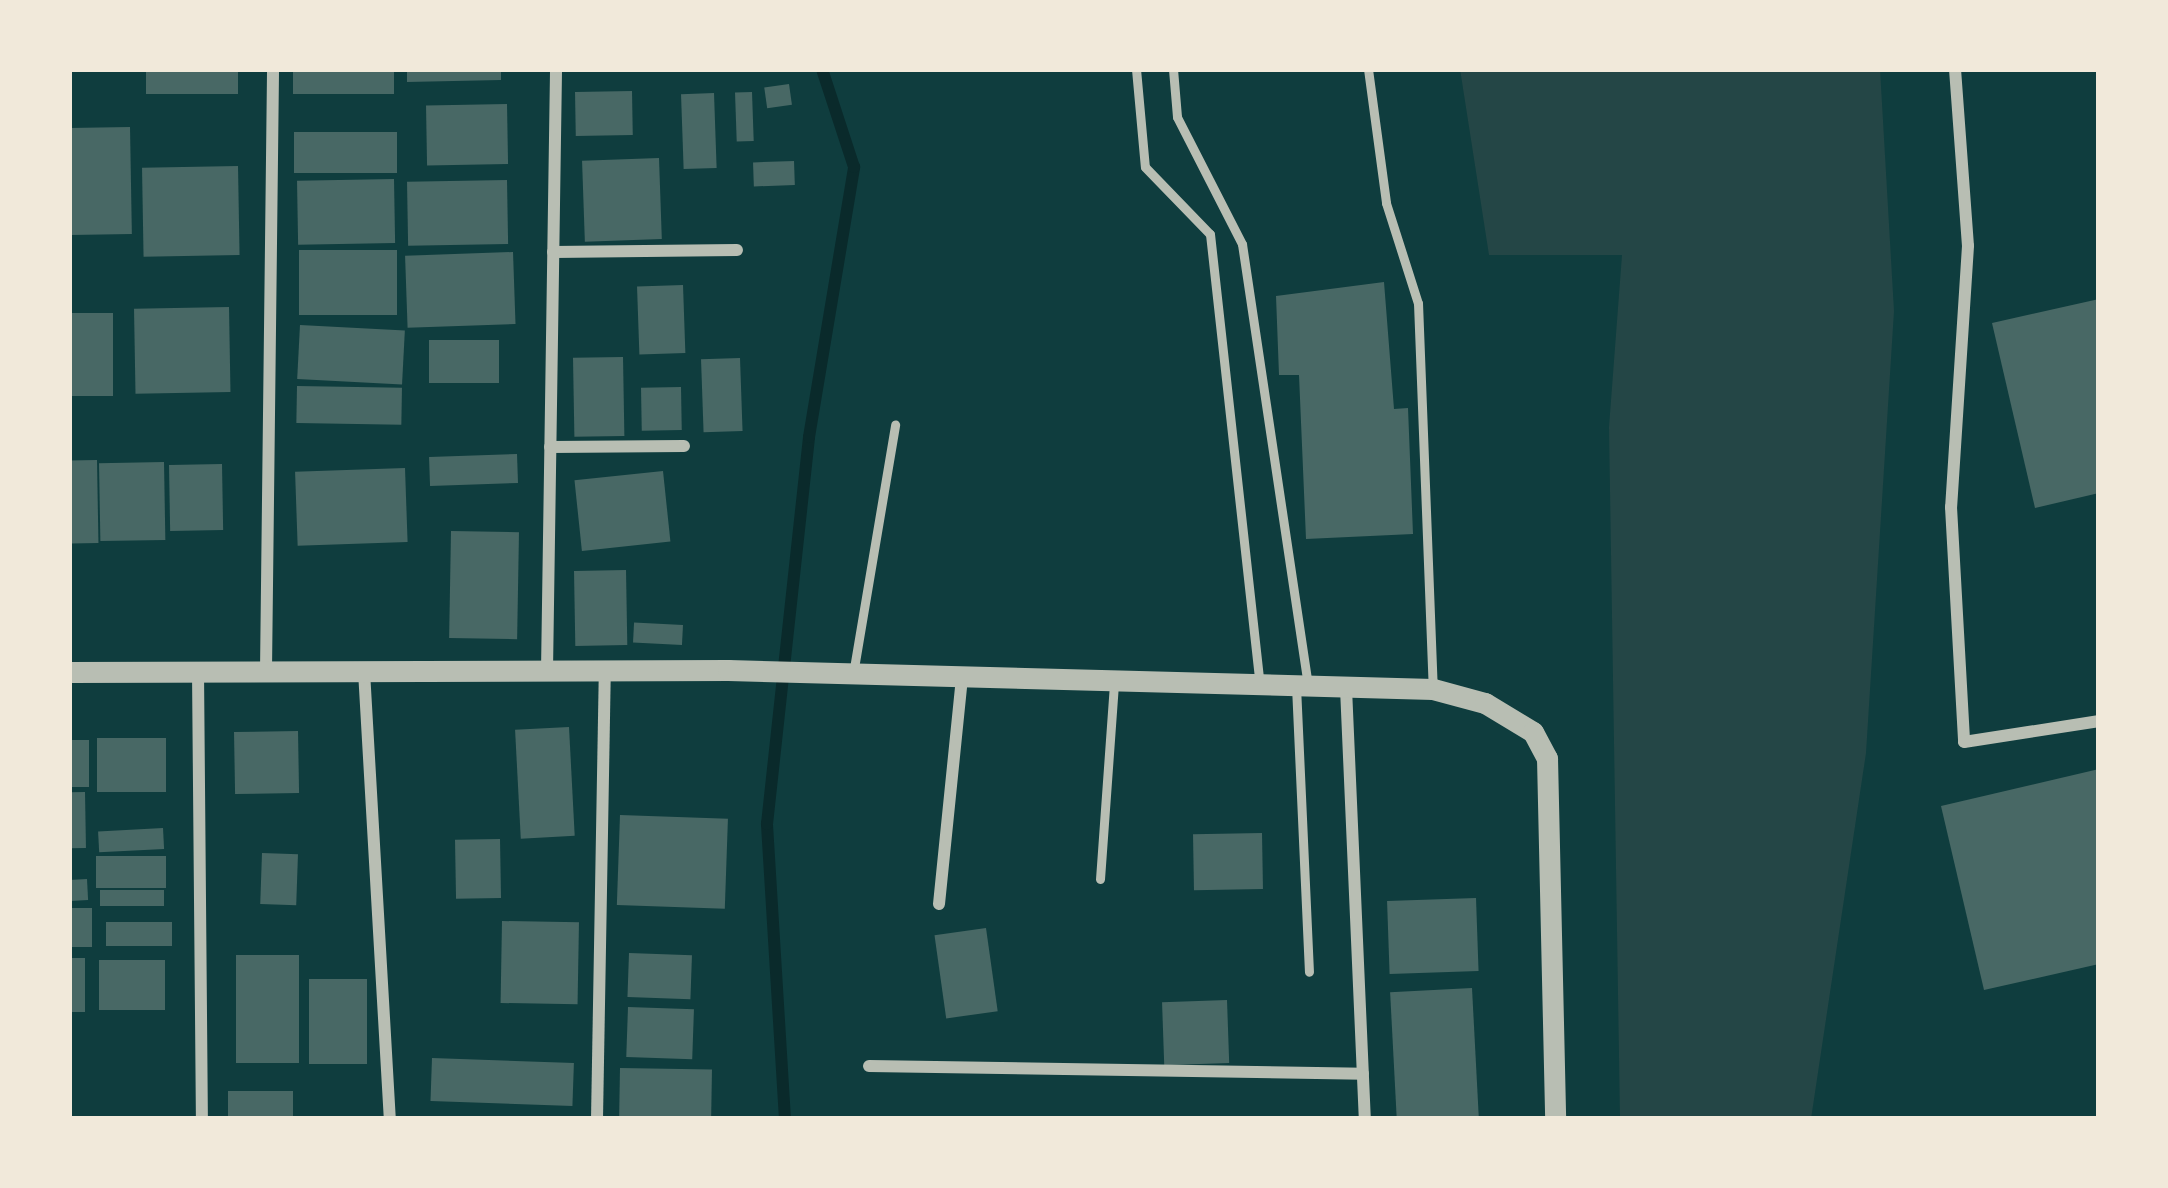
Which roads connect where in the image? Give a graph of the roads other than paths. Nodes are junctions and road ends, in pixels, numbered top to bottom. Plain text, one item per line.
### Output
1 (273, 69) edge
2 (556, 69) edge
3 (1136, 69) edge
4 (1173, 69) edge
5 (1368, 69) edge
6 (1955, 69) edge
7 (737, 250) dead end
8 (553, 252) junction
9 (895, 425) dead end
10 (684, 446) dead end
11 (550, 447) junction
12 (604, 670) junction
13 (198, 671) junction
14 (266, 671) junction
15 (364, 671) junction
16 (547, 671) junction
17 (69, 672) edge
18 (852, 675) junction
19 (962, 678) junction
20 (1114, 682) junction
21 (1260, 686) junction
22 (1302, 686) junction
23 (1346, 688) junction
24 (1433, 689) junction
25 (2099, 721) edge
26 (1100, 879) dead end
27 (939, 904) dead end
28 (1309, 972) dead end
29 (869, 1066) dead end
30 (1363, 1074) junction
31 (202, 1119) edge
32 (390, 1119) edge
33 (597, 1119) edge
34 (1365, 1119) edge
35 (1555, 1119) edge

1 - 14 street
2 - 8 street
3 - 21 lane
4 - 22 lane
5 - 24 lane
6 - 25 street
7 - 8 street
8 - 11 street
9 - 18 lane
10 - 11 street
11 - 16 street
12 - 16 street
12 - 18 street
12 - 33 street
13 - 14 street
13 - 17 street
13 - 31 street
14 - 15 street
15 - 16 street
15 - 32 street
18 - 19 street
19 - 20 street
19 - 27 street
20 - 21 street
20 - 26 lane
21 - 22 street
22 - 23 street
22 - 28 lane
23 - 24 street
23 - 30 street
24 - 35 street
29 - 30 street
30 - 34 street

